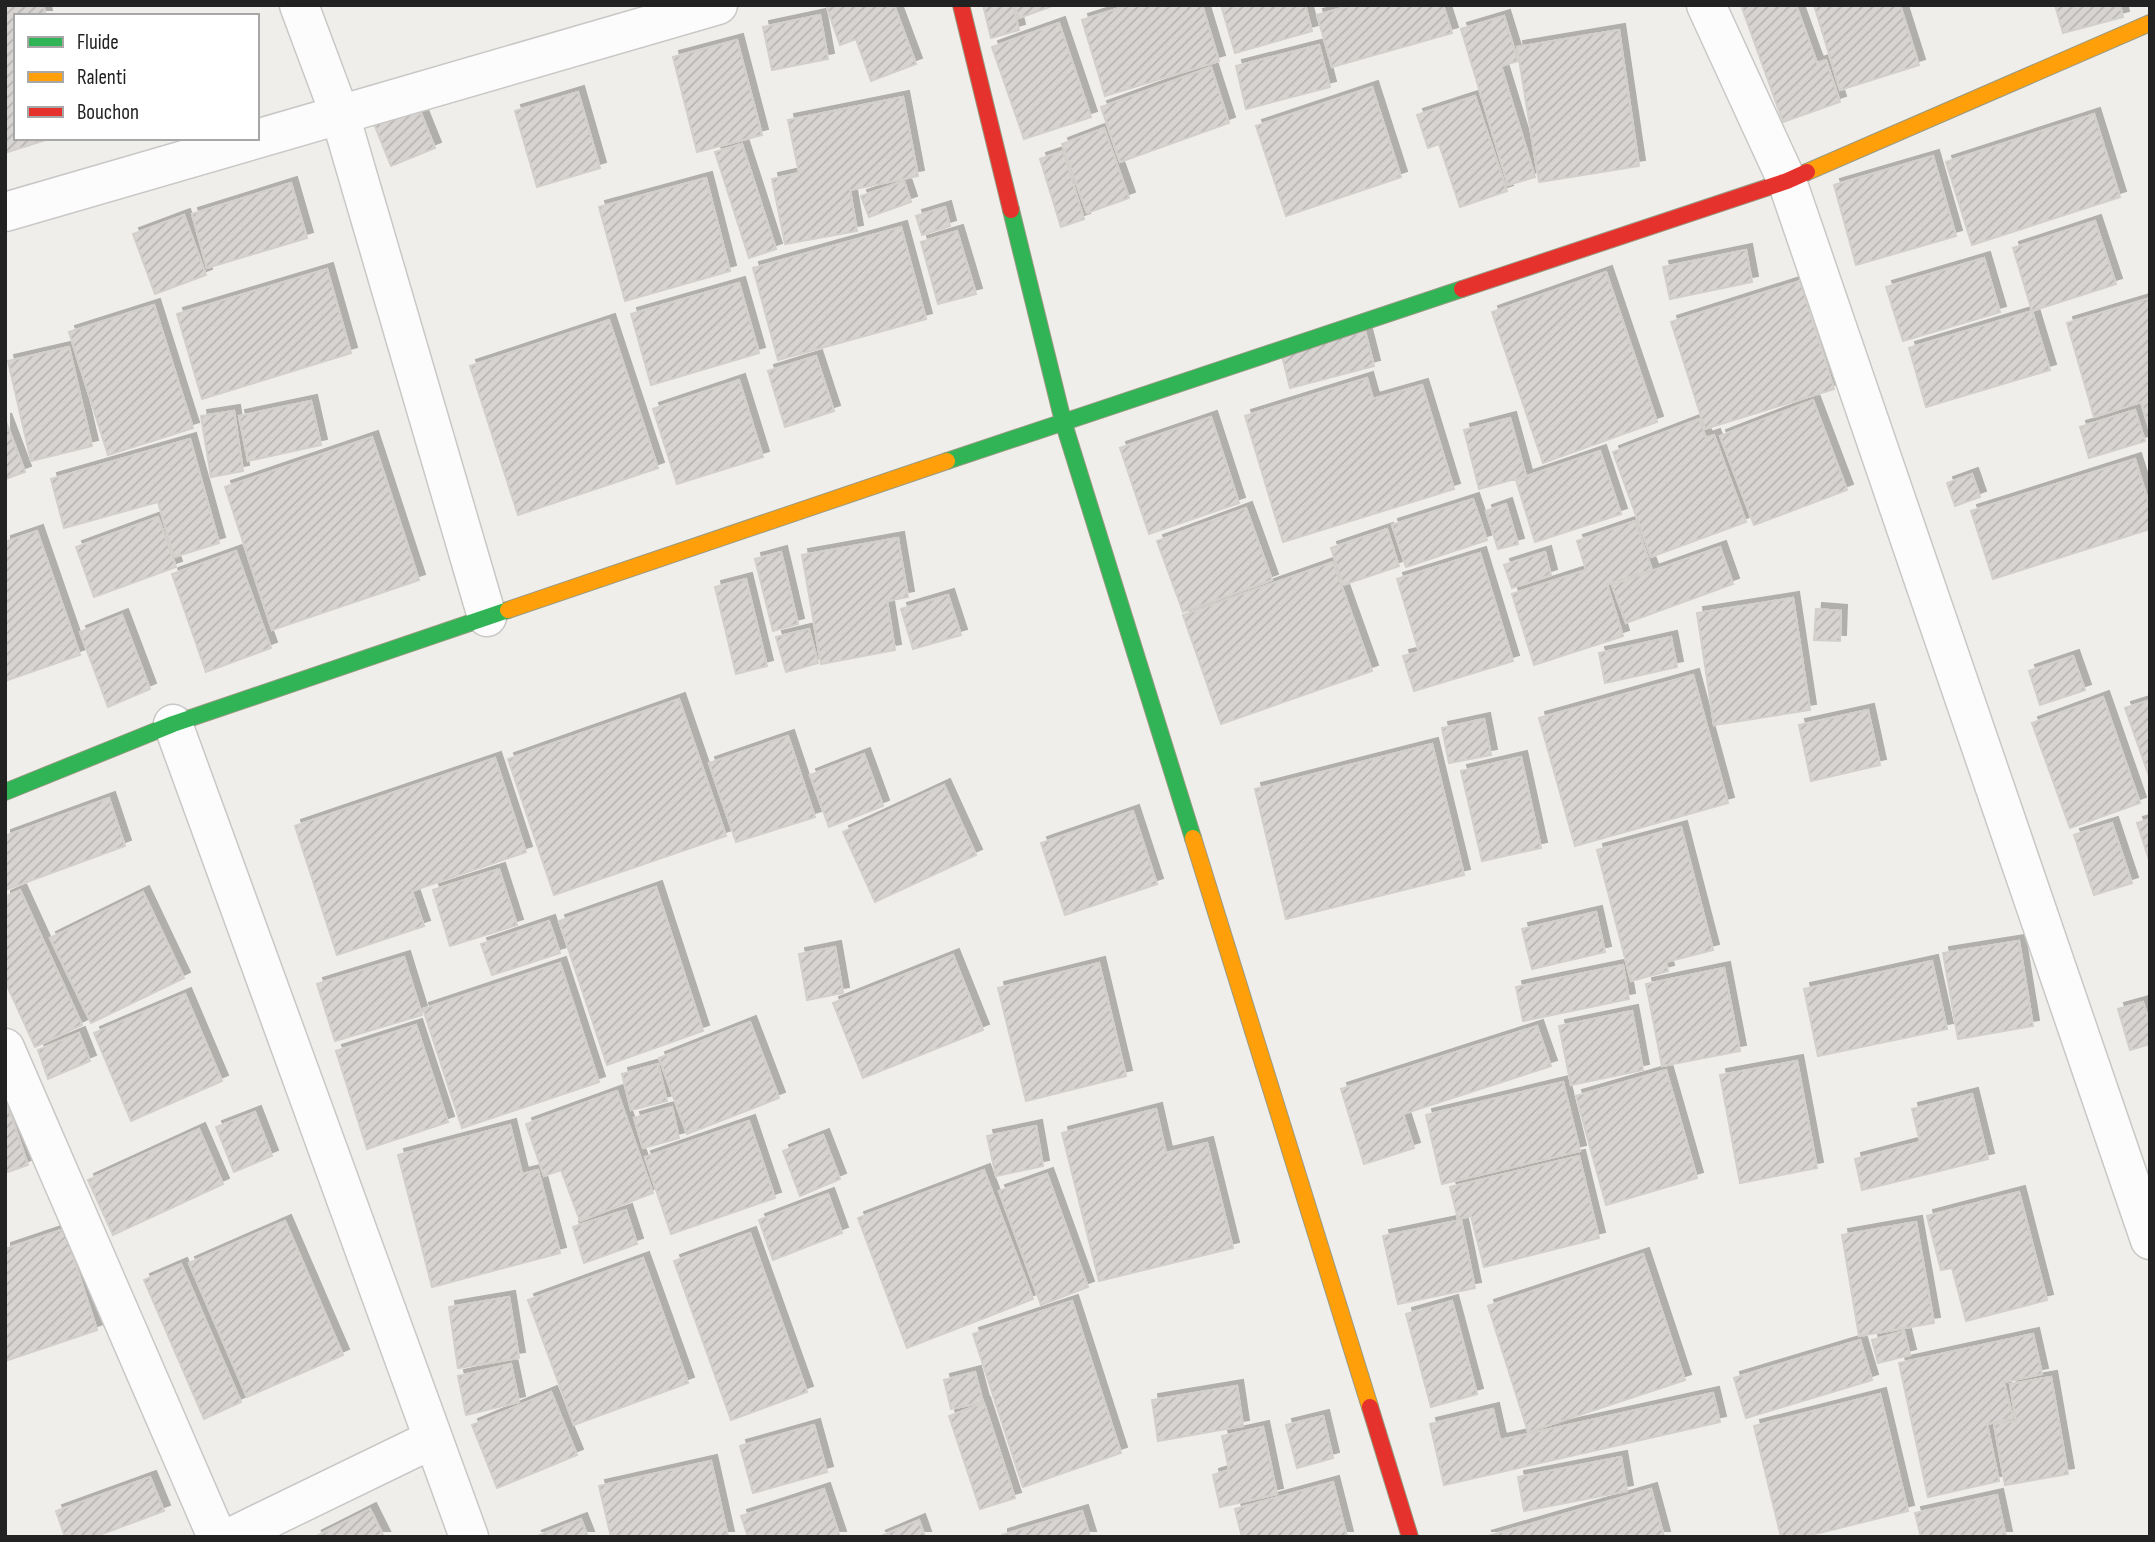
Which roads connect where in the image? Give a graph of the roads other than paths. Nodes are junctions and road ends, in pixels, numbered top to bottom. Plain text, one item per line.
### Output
1 (299, 5) edge
2 (718, 5) edge
3 (961, 5) edge
4 (1706, 5) edge
5 (2150, 23) edge
6 (340, 114) junction
7 (259, 138) edge
8 (251, 140) edge
9 (1787, 181) junction
10 (5, 212) edge
11 (1063, 421) junction
12 (487, 617) junction
13 (173, 724) junction
14 (5, 792) edge
15 (5, 1048) edge
16 (2150, 1240) edge
17 (433, 1439) junction
18 (217, 1537) edge
19 (231, 1537) edge
20 (469, 1537) edge
21 (1410, 1537) edge

1 - 6 street
2 - 6 street
3 - 11 street
4 - 9 street
5 - 9 street
6 - 7 street
6 - 12 street
8 - 10 street
9 - 11 street
9 - 16 street
11 - 12 street
11 - 21 street
12 - 13 street
13 - 14 street
13 - 17 street
15 - 18 street
17 - 19 street
17 - 20 street

